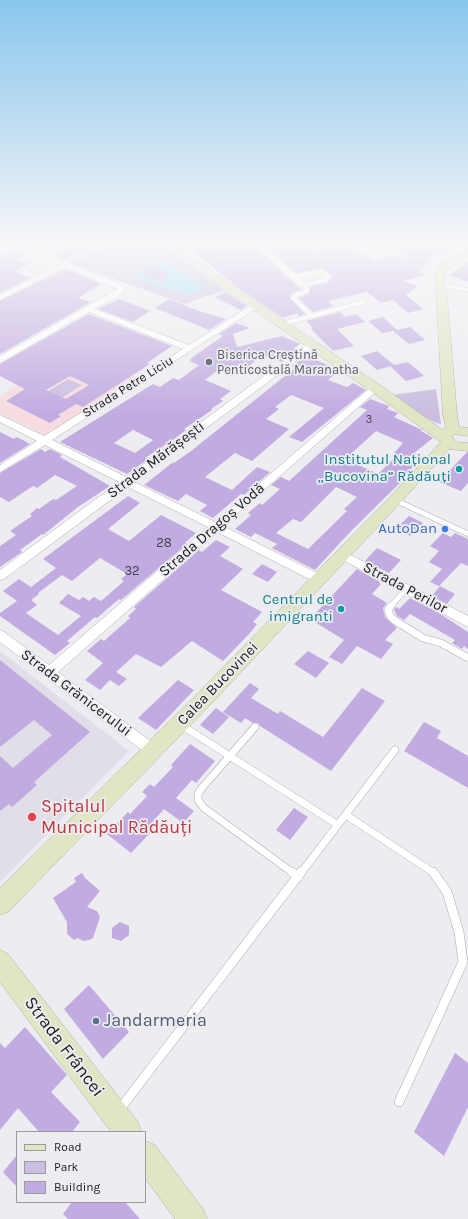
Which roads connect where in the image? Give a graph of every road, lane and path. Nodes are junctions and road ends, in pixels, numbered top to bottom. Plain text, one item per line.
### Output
1 (102, 301) edge
2 (249, 301) edge
3 (296, 301) edge
4 (441, 301) edge
5 (364, 302) dead end
6 (256, 306) junction
7 (89, 308) junction
8 (312, 316) junction
9 (282, 324) junction
10 (312, 345) junction
11 (189, 348) junction
12 (0, 360) edge
13 (375, 388) junction
14 (0, 418) edge
15 (455, 434) edge
16 (44, 440) junction
17 (467, 448) edge
18 (432, 460) junction
19 (0, 469) edge
20 (126, 482) junction
21 (395, 500) junction
22 (216, 527) junction
23 (468, 534) edge
24 (343, 555) junction
25 (0, 576) edge
26 (319, 579) junction
27 (406, 589) junction
28 (468, 622) edge
29 (0, 635) edge
30 (468, 658) edge
31 (49, 672) junction
32 (179, 724) junction
33 (255, 727) dead end
34 (152, 750) junction
35 (395, 750) dead end
36 (230, 756) junction
37 (346, 815) junction
38 (338, 825) junction
39 (298, 877) junction
40 (0, 904) edge
41 (0, 962) edge
42 (399, 1102) dead end
43 (122, 1124) edge
44 (146, 1156) edge
45 (193, 1219) edge

1 - 7 street
2 - 6 main road
3 - 8 lane
4 - 15 main road
5 - 8 lane
6 - 9 main road
6 - 11 street, Strada Petre Liciu
7 - 11 street
7 - 12 street
8 - 9 lane
9 - 10 main road
10 - 13 main road
10 - 20 street, Strada Mărășești
11 - 16 street, Strada Petre Liciu
13 - 15 main road
13 - 22 street, Strada Dragoș Vodă
14 - 16 street
15 - 17 main road
15 - 18 main road, Calea Bucovinei
16 - 19 street, Strada Petre Liciu
16 - 20 street
17 - 18 main road, Calea Bucovinei
18 - 21 main road, Calea Bucovinei
20 - 22 street
20 - 25 street, Strada Mărășești
21 - 23 lane
21 - 24 main road, Calea Bucovinei
22 - 26 street
22 - 31 street, Strada Dragoș Vodă
24 - 26 main road, Calea Bucovinei
24 - 27 street, Strada Perilor
26 - 32 main road, Calea Bucovinei
27 - 28 street, Strada Perilor
27 - 30 lane
29 - 31 street, Strada Grănicerului
31 - 34 street, Strada Grănicerului
32 - 34 main road, Calea Bucovinei
32 - 36 lane
33 - 36 lane
34 - 40 main road, Calea Bucovinei
35 - 37 lane
36 - 38 lane
36 - 39 lane
37 - 38 lane
37 - 42 lane
38 - 39 lane
39 - 43 lane
41 - 43 main road, Strada Frâncei
44 - 45 main road

